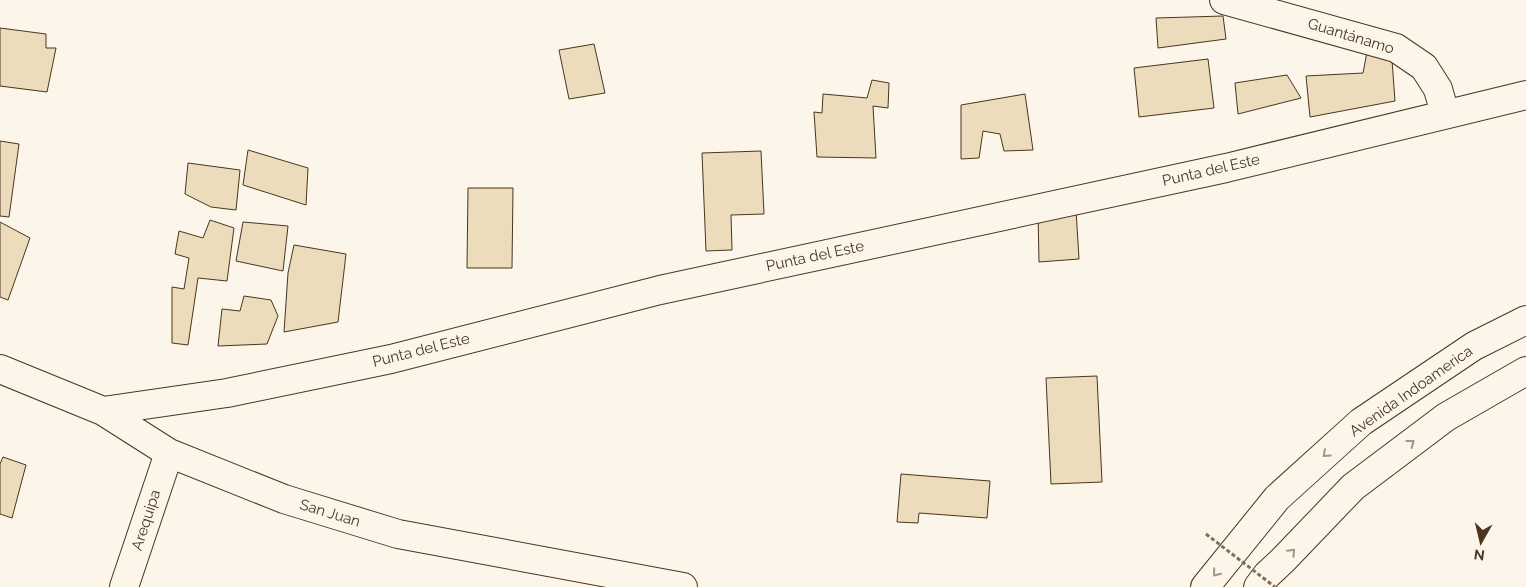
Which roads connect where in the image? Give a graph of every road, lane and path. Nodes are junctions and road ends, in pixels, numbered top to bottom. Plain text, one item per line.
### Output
1 (1224, 0) edge
2 (1526, 95) edge
3 (1445, 114) junction
4 (1526, 320) edge
5 (0, 369) edge
6 (1526, 371) edge
7 (104, 411) junction
8 (169, 453) junction
9 (1206, 534) dead end
10 (666, 586) edge
11 (124, 587) edge
12 (1205, 587) edge
13 (1258, 587) edge
14 (1275, 587) edge

1 - 3 street, Guantánamo
2 - 3 street, Punta del Este
3 - 7 street, Punta del Este
4 -> 12 street, Avenida Indoamerica
5 - 7 street, San Juan
13 -> 6 street
7 - 8 street, San Juan
8 - 10 street, San Juan
8 - 11 street, Arequipa
9 - 14 path, bridge

